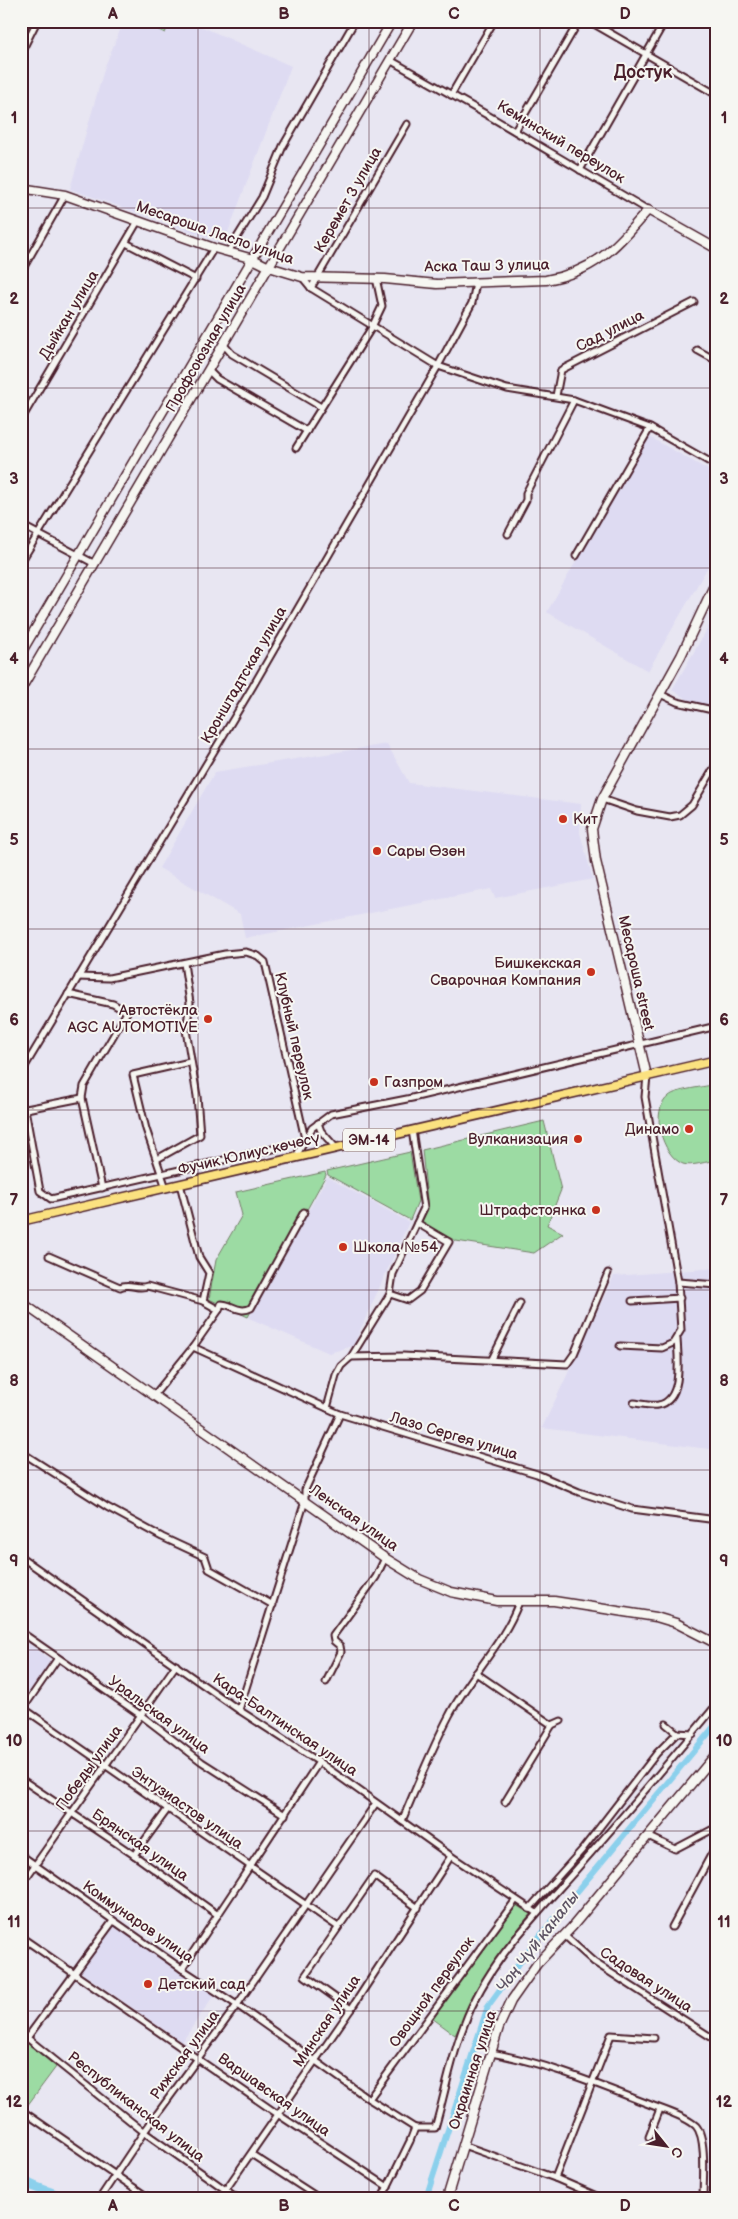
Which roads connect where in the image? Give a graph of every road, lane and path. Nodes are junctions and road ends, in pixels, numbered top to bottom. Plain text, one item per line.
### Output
1 (37, 21) edge
2 (355, 21) edge
3 (392, 21) edge
4 (413, 21) edge
5 (494, 21) edge
6 (579, 21) edge
7 (589, 21) edge
8 (665, 21) edge
9 (21, 53) edge
10 (646, 54) junction
11 (390, 60) junction
12 (21, 82) edge
13 (451, 95) junction
14 (717, 95) edge
15 (21, 110) edge
16 (406, 124) dead end
17 (515, 131) junction
18 (580, 170) junction
19 (21, 188) edge
20 (65, 195) junction
21 (648, 210) junction
22 (138, 221) junction
23 (126, 243) junction
24 (214, 248) junction
25 (717, 249) edge
26 (228, 252) junction
27 (253, 259) junction
28 (269, 267) junction
29 (21, 272) edge
30 (302, 277) junction
31 (318, 277) junction
32 (376, 278) junction
33 (196, 279) junction
34 (476, 283) junction
35 (311, 288) junction
36 (694, 302) dead end
37 (372, 327) junction
38 (224, 345) junction
39 (697, 350) dead end
40 (717, 361) edge
41 (438, 366) junction
42 (209, 371) junction
43 (556, 396) junction
44 (574, 400) junction
45 (322, 407) junction
46 (21, 420) edge
47 (650, 428) junction
48 (306, 431) junction
49 (296, 448) dead end
50 (717, 466) edge
51 (21, 525) edge
52 (38, 534) junction
53 (508, 534) dead end
54 (79, 554) junction
55 (576, 556) dead end
56 (21, 562) edge
57 (95, 564) junction
58 (717, 579) edge
59 (21, 653) edge
60 (21, 689) edge
61 (660, 694) junction
62 (717, 710) edge
63 (717, 763) edge
64 (602, 799) junction
65 (184, 963) junction
66 (78, 978) junction
67 (68, 994) junction
68 (717, 1026) edge
69 (639, 1043) junction
70 (717, 1060) edge
71 (190, 1062) junction
72 (22, 1072) edge
73 (647, 1076) junction
74 (82, 1098) junction
75 (23, 1110) edge
76 (318, 1123) junction
77 (412, 1130) junction
78 (305, 1139) junction
79 (277, 1148) dead end
80 (336, 1148) junction
81 (295, 1158) junction
82 (157, 1159) junction
83 (162, 1175) junction
84 (180, 1184) junction
85 (102, 1188) junction
86 (166, 1188) junction
87 (304, 1212) dead end
88 (21, 1221) edge
89 (417, 1223) junction
90 (49, 1256) dead end
91 (608, 1273) dead end
92 (678, 1282) junction
93 (717, 1285) edge
94 (390, 1294) junction
95 (680, 1298) junction
96 (203, 1301) junction
97 (632, 1301) dead end
98 (21, 1302) edge
99 (520, 1303) dead end
100 (219, 1310) junction
101 (677, 1339) junction
102 (620, 1346) dead end
103 (194, 1347) junction
104 (351, 1358) junction
105 (492, 1359) junction
106 (155, 1394) junction
107 (634, 1404) dead end
108 (327, 1408) junction
109 (340, 1414) junction
110 (21, 1452) edge
111 (305, 1501) junction
112 (717, 1520) edge
113 (21, 1557) edge
114 (385, 1558) junction
115 (519, 1602) junction
116 (273, 1605) junction
117 (21, 1632) edge
118 (716, 1640) edge
119 (58, 1658) junction
120 (176, 1665) junction
121 (476, 1674) junction
122 (326, 1682) dead end
123 (717, 1704) edge
124 (22, 1709) edge
125 (239, 1710) junction
126 (142, 1716) junction
127 (561, 1721) dead end
128 (666, 1724) dead end
129 (552, 1725) junction
130 (676, 1733) junction
131 (692, 1734) junction
132 (717, 1753) edge
133 (319, 1762) junction
134 (106, 1766) junction
135 (21, 1779) edge
136 (505, 1802) dead end
137 (376, 1803) junction
138 (168, 1810) junction
139 (72, 1813) junction
140 (285, 1815) junction
141 (402, 1821) junction
142 (717, 1827) edge
143 (648, 1836) junction
144 (717, 1844) edge
145 (21, 1854) edge
146 (134, 1855) junction
147 (451, 1856) junction
148 (35, 1864) junction
149 (250, 1868) junction
150 (21, 1885) edge
151 (516, 1901) junction
152 (305, 1905) junction
153 (418, 1908) junction
154 (529, 1909) junction
155 (536, 1912) junction
156 (218, 1915) junction
157 (113, 1920) junction
158 (338, 1927) junction
159 (672, 1927) dead end
160 (564, 1935) junction
161 (21, 1937) edge
162 (182, 1969) junction
163 (75, 1973) junction
164 (237, 2005) junction
165 (351, 2009) junction
166 (21, 2033) edge
167 (27, 2038) junction
168 (654, 2038) dead end
169 (716, 2038) edge
170 (491, 2053) junction
171 (199, 2058) junction
172 (316, 2061) junction
173 (593, 2083) junction
174 (369, 2099) junction
175 (660, 2109) junction
176 (21, 2110) edge
177 (279, 2115) junction
178 (415, 2128) junction
179 (144, 2132) junction
180 (649, 2137) dead end
181 (463, 2145) junction
182 (251, 2154) junction
183 (115, 2174) junction
184 (556, 2178) junction
185 (388, 2188) junction
186 (226, 2190) junction
187 (100, 2198) edge
188 (149, 2198) edge
189 (220, 2198) edge
190 (237, 2198) edge
191 (319, 2198) edge
192 (382, 2198) edge
193 (447, 2198) edge
194 (601, 2198) edge
195 (703, 2198) edge

1 - 9 street
2 - 26 street
3 - 27 street, Профсоюзная улица
4 - 11 street, Профсоюзная улица
5 - 13 street
6 - 17 street
7 - 10 street
8 - 10 street
10 - 14 street
10 - 18 street
11 - 13 street, Кеминский переулок
11 - 28 street, Профсоюзная улица
12 - 15 street
13 - 17 street, Кеминский переулок
16 - 31 street, Керемет 3 улица
17 - 18 street, Кеминский переулок
18 - 21 street, Кеминский переулок
19 - 20 street, Месароша Ласло улица
20 - 22 street, Месароша Ласло улица
20 - 29 street
21 - 25 street, Кеминский переулок
21 - 34 street, Аска Таш 3 улица
22 - 23 street, Дыйкан улица
22 - 24 street, Месароша Ласло улица
23 - 33 street
23 - 46 street, Дыйкан улица
24 - 26 street, Месароша Ласло улица
24 - 33 street
26 - 27 street, Месароша Ласло улица
27 - 28 street, Месароша Ласло улица
27 - 54 street, Профсоюзная улица
28 - 30 street, Месароша Ласло улица
28 - 38 street, Профсоюзная улица
30 - 31 street, Аска Таш 3 улица
30 - 35 street, Месароша Ласло улица
31 - 32 street, Аска Таш 3 улица
31 - 35 street, Керемет 3 улица
32 - 34 street, Аска Таш 3 улица
32 - 37 street
33 - 52 street
34 - 41 street, Кронштадтская улица
35 - 37 street, Месароша Ласло улица
36 - 43 street, Сад улица
37 - 41 street, Месароша Ласло улица
37 - 45 street
38 - 42 street, Профсоюзная улица
38 - 45 street
39 - 40 street
41 - 43 street, Месароша Ласло улица
41 - 66 street, Кронштадтская улица
42 - 48 street
42 - 57 street, Профсоюзная улица
43 - 44 street, Месароша Ласло улица
44 - 47 street, Месароша Ласло улица
44 - 53 street
45 - 48 street
47 - 50 street, Месароша Ласло улица
47 - 55 street
48 - 49 street
51 - 52 street
52 - 54 street
52 - 56 street
54 - 57 street
54 - 59 street, Профсоюзная улица
57 - 60 street, Профсоюзная улица
58 - 61 street, Месароша street
61 - 62 street
61 - 64 street, Месароша street
63 - 64 street
64 - 69 street, Месароша street
65 - 66 street, Клубный переулок
65 - 71 street
65 - 78 street, Клубный переулок
66 - 67 street, Кронштадтская улица
67 - 72 street, Кронштадтская улица
67 - 74 street
68 - 69 street
69 - 73 street, Месароша street
69 - 76 street
70 - 73 main road, Фучик Юлиус көчөсү / ЭМ-14
71 - 82 street
71 - 82 street
73 - 77 main road, Фучик Юлиус көчөсү / ЭМ-14
73 - 92 street, Месароша street
74 - 75 street
74 - 85 street
75 - 85 street
76 - 78 street
76 - 80 street
77 - 80 main road, Фучик Юлиус көчөсү / ЭМ-14
77 - 89 street
78 - 81 street
79 - 83 street
80 - 81 main road, Фучик Юлиус көчөсү / ЭМ-14
81 - 84 main road, Фучик Юлиус көчөсү / ЭМ-14
82 - 83 street
83 - 85 street
83 - 86 street
84 - 86 main road, Фучик Юлиус көчөсү / ЭМ-14
84 - 96 street
86 - 88 main road, Фучик Юлиус көчөсү / ЭМ-14
87 - 100 street
89 - 94 street
89 - 94 street
90 - 96 street
91 - 105 street
92 - 93 street
92 - 95 street, Месароша street
94 - 104 street
95 - 97 street
95 - 101 street, Месароша street
96 - 100 street
98 - 106 street, Ленская улица
99 - 105 street
100 - 103 street
101 - 102 street
101 - 107 street, Месароша street
103 - 106 street
103 - 108 street, Лазо Сергея улица
104 - 105 street
104 - 108 street
106 - 111 street, Ленская улица
108 - 109 street, Лазо Сергея улица
109 - 111 street
109 - 112 street, Лазо Сергея улица
110 - 116 street
111 - 114 street, Ленская улица
111 - 116 street
113 - 120 street, Кара-Балтинская улица
114 - 115 street, Ленская улица
114 - 122 street
115 - 118 street, Ленская улица
115 - 121 street
116 - 125 street
117 - 119 street, Уральская улица
119 - 124 street
119 - 126 street, Уральская улица
120 - 125 street, Кара-Балтинская улица
120 - 126 street, Победы улица
121 - 129 street
121 - 141 street
123 - 131 street
124 - 134 street, Энтузиастов улица
125 - 133 street, Кара-Балтинская улица
126 - 134 street, Победы улица
126 - 140 street, Уральская улица
127 - 129 street
128 - 130 street
129 - 136 street
130 - 131 street
130 - 154 street
131 - 155 street
132 - 143 street, Окраинная улица
133 - 137 street, Кара-Балтинская улица
133 - 140 street
134 - 138 street, Энтузиастов улица
134 - 139 street, Победы улица
135 - 139 street, Брянская улица
137 - 141 street, Кара-Балтинская улица
137 - 152 street, Рижская улица
138 - 146 street
138 - 149 street, Энтузиастов улица
139 - 146 street, Брянская улица
139 - 148 street, Победы улица
140 - 149 street
141 - 147 street, Кара-Балтинская улица
142 - 143 street
143 - 160 street, Окраинная улица
144 - 159 street
145 - 148 street, Коммунаров улица
146 - 156 street, Брянская улица
147 - 151 street, Кара-Балтинская улица
147 - 153 street, Минская улица
148 - 150 street, Победы улица
148 - 157 street, Коммунаров улица
149 - 152 street, Энтузиастов улица
149 - 156 street
151 - 154 street, Кара-Балтинская улица
151 - 174 street, Овощной переулок
152 - 158 street, Энтузиастов улица
152 - 164 street, Рижская улица
153 - 158 street
153 - 165 street, Минская улица
154 - 155 street, Кара-Балтинская улица
155 - 178 street
156 - 162 street
157 - 162 street, Коммунаров улица
157 - 163 street
158 - 165 street
160 - 169 street, Садовая улица
160 - 170 street, Окраинная улица
161 - 163 street, Варшавская улица
162 - 164 street, Коммунаров улица
163 - 167 street
163 - 171 street, Варшавская улица
164 - 171 street, Рижская улица
164 - 172 street, Коммунаров улица
165 - 172 street, Минская улица
166 - 167 street, Республиканская улица
167 - 179 street, Республиканская улица
168 - 173 street
170 - 173 street
170 - 181 street, Окраинная улица
171 - 177 street, Варшавская улица
171 - 179 street, Рижская улица
172 - 174 street, Коммунаров улица
172 - 177 street, Минская улица
173 - 175 street
173 - 184 street
174 - 178 street, Коммунаров улица
175 - 180 street
175 - 195 street
176 - 183 street
177 - 182 street, Минская улица
177 - 185 street, Варшавская улица
178 - 185 street
179 - 183 street, Рижская улица
179 - 186 street, Республиканская улица
181 - 184 street
181 - 193 street, Окраинная улица
182 - 186 street, Минская улица
182 - 191 street
183 - 187 street, Рижская улица
183 - 188 street
184 - 194 street
185 - 192 street
186 - 189 street, Минская улица
186 - 190 street, Республиканская улица

